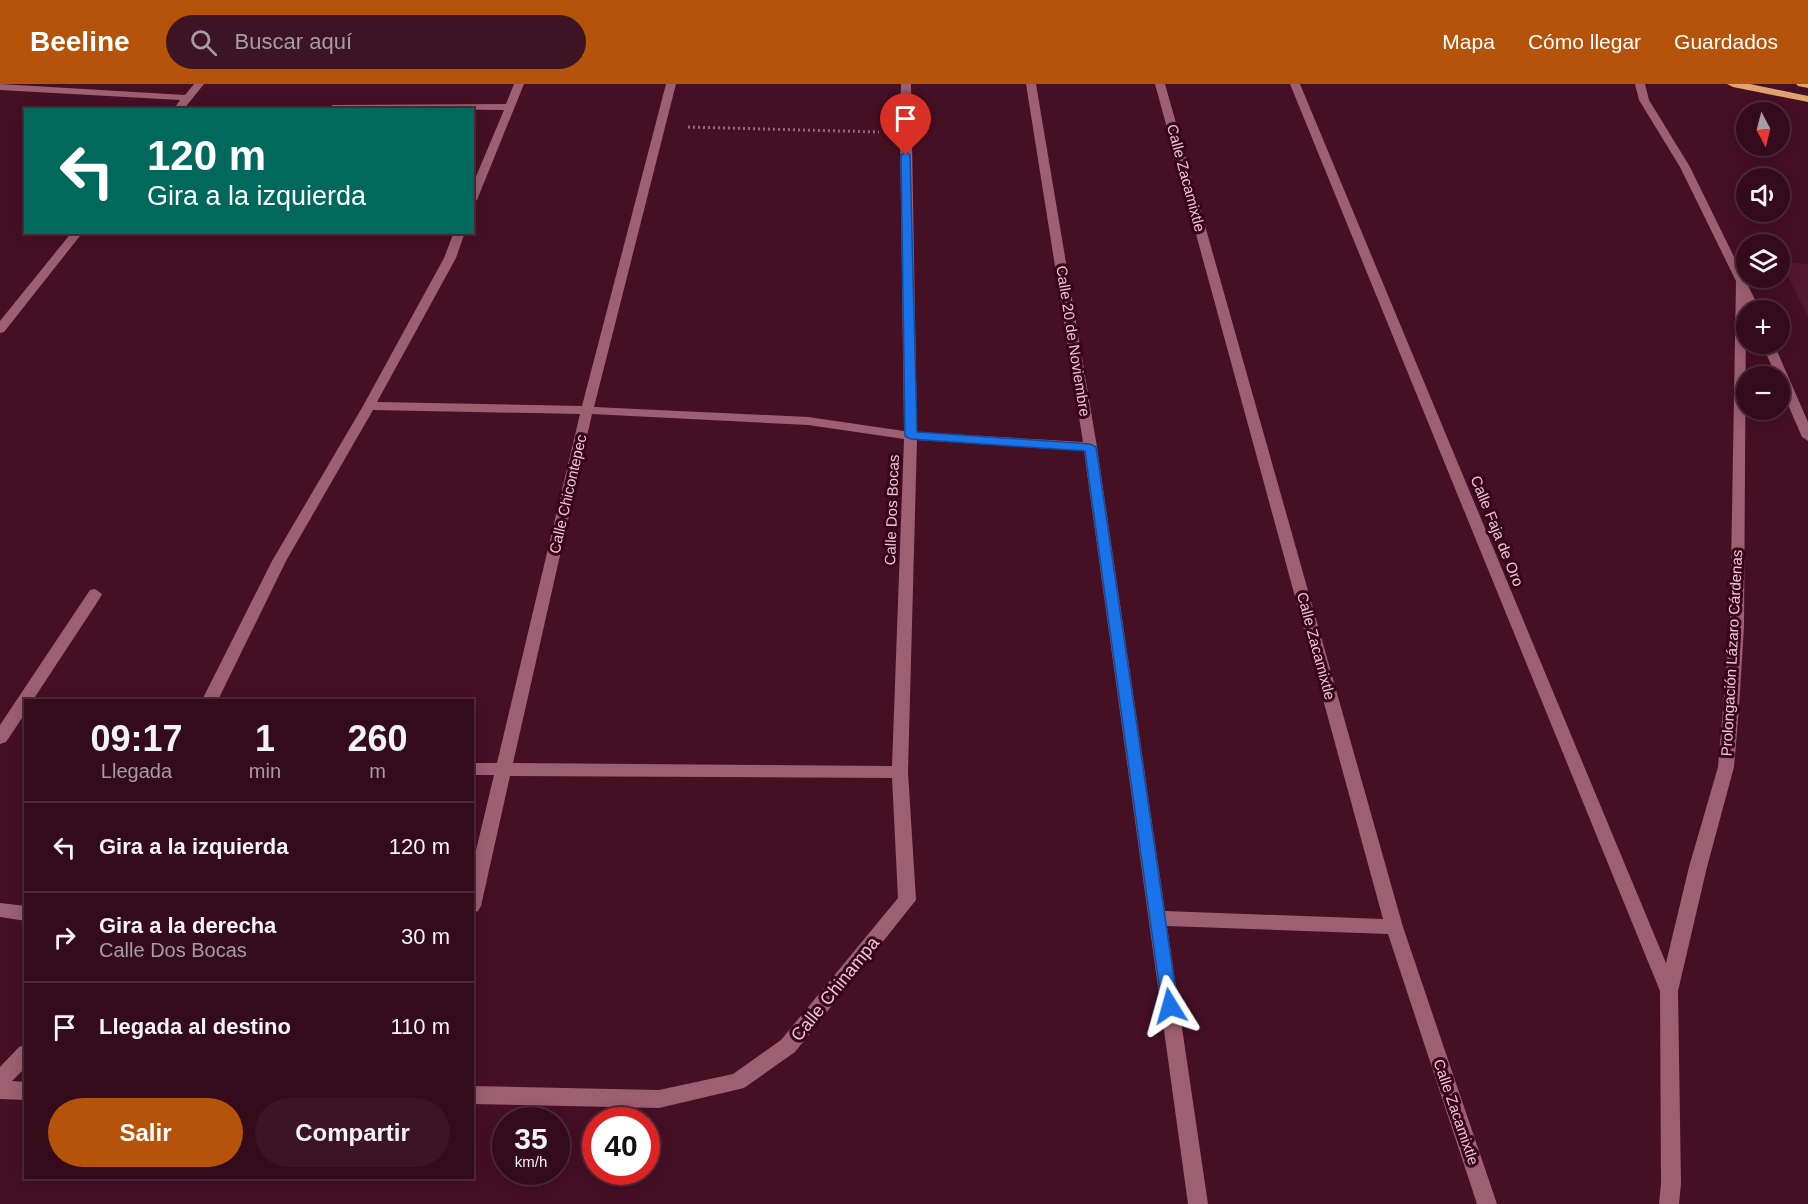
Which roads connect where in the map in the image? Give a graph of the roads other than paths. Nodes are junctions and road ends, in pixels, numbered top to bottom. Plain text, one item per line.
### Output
1 (200, 84) edge
2 (519, 84) edge
3 (671, 84) edge
4 (906, 84) edge
5 (1031, 84) edge
6 (1160, 84) edge
7 (1294, 84) edge
8 (1640, 84) edge
9 (1733, 84) edge
10 (1802, 84) edge
11 (14, 85) edge
12 (1808, 85) edge
13 (0, 87) edge
14 (186, 98) junction
15 (0, 99) edge
16 (1808, 99) edge
17 (510, 107) junction
18 (178, 108) edge
19 (333, 108) edge
20 (474, 195) edge
21 (76, 234) edge
22 (459, 234) edge
23 (1736, 269) edge
24 (1742, 288) edge
25 (0, 328) edge
26 (1772, 354) edge
27 (369, 406) junction
28 (587, 410) junction
29 (911, 436) junction
30 (1808, 437) edge
31 (1090, 447) junction
32 (95, 594) dead end
33 (26, 699) edge
34 (210, 699) edge
35 (24, 702) edge
36 (0, 738) edge
37 (474, 769) edge
38 (503, 769) junction
39 (900, 772) junction
40 (474, 897) edge
41 (907, 900) joint
42 (0, 910) edge
43 (24, 914) edge
44 (1158, 918) junction
45 (1394, 927) junction
46 (1669, 991) junction
47 (24, 1055) edge
48 (0, 1081) edge
49 (0, 1090) edge
50 (24, 1091) edge
51 (474, 1095) edge
52 (1198, 1204) edge
53 (1487, 1204) edge
54 (1669, 1204) edge

1 - 14 street
2 - 17 street
3 - 28 street, Calle Chicontepec
4 - 29 street, Calle Dos Bocas
5 - 31 street, Calle 20 de Noviembre
6 - 45 street, Calle Zacamixtle
7 - 46 street, Calle Faja de Oro
8 - 23 street, Prolongación Lázaro Cárdenas
9 - 16 highway
10 - 12 highway
11 - 13 street
11 - 14 street
11 - 15 street
14 - 18 street
17 - 19 street
17 - 20 street
21 - 25 street
22 - 27 street
24 - 46 street, Prolongación Lázaro Cárdenas
26 - 30 street
27 - 28 street
27 - 34 street
28 - 29 street
28 - 38 street, Calle Chicontepec
29 - 31 street
29 - 39 street, Calle Dos Bocas
31 - 44 street, Calle 20 de Noviembre
32 - 33 street
35 - 36 street
37 - 38 street
38 - 39 street
38 - 40 street, Calle Chicontepec
39 - 41 street, Calle Dos Bocas
41 - 51 street, Calle Chinampa
42 - 43 street
44 - 45 street
44 - 52 street, Calle 20 de Noviembre
45 - 53 street, Calle Zacamixtle
46 - 54 street, Prolongación Lázaro Cárdenas
47 - 48 street
49 - 50 street

